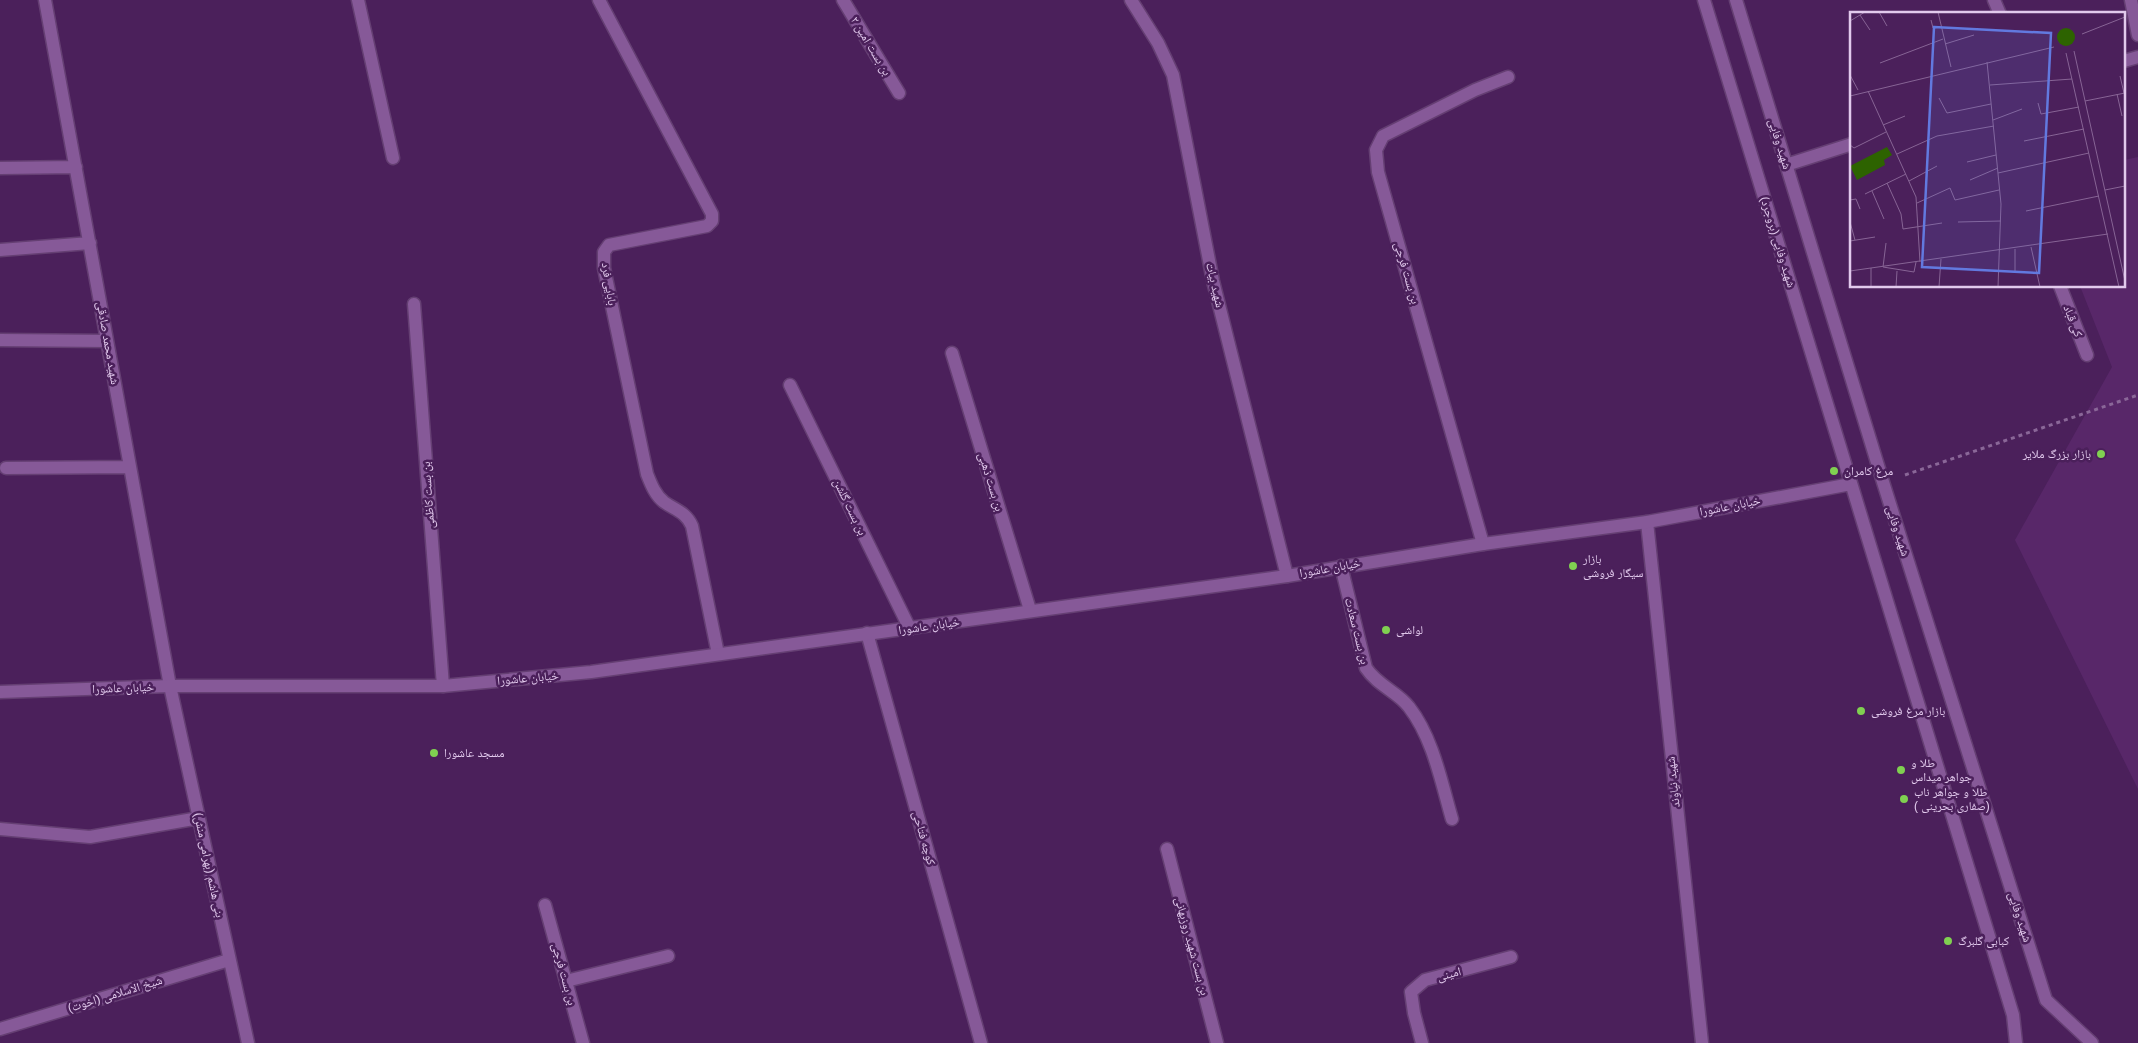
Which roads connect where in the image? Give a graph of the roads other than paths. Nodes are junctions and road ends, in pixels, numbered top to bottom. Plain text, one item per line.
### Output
1 (45, 0) edge
2 (358, 0) edge
3 (599, 0) edge
4 (843, 0) edge
5 (1131, 0) edge
6 (1704, 0) edge
7 (1736, 0) edge
8 (1994, 0) edge
9 (2131, 0) edge
10 (1999, 12) edge
11 (2138, 35) edge
12 (1508, 77) dead end
13 (898, 93) dead end
14 (1850, 145) edge
15 (393, 158) dead end
16 (1786, 165) junction
17 (76, 167) junction
18 (0, 168) edge
19 (90, 243) junction
20 (0, 250) edge
21 (2061, 288) edge
22 (414, 304) dead end
23 (0, 340) edge
24 (107, 341) junction
25 (952, 353) dead end
26 (2087, 355) dead end
27 (790, 385) dead end
28 (130, 467) junction
29 (6, 468) dead end
30 (1851, 484) junction
31 (1647, 522) junction
32 (1483, 544) junction
33 (1341, 566) junction
34 (1287, 576) junction
35 (1030, 610) junction
36 (910, 629) junction
37 (867, 634) junction
38 (718, 654) junction
39 (170, 686) junction
40 (443, 686) junction
41 (0, 692) edge
42 (199, 818) junction
43 (1452, 819) dead end
44 (0, 830) edge
45 (1167, 849) dead end
46 (545, 905) dead end
47 (668, 956) dead end
48 (1511, 957) dead end
49 (229, 960) junction
50 (566, 981) junction
51 (0, 1029) edge
52 (248, 1043) edge
53 (583, 1043) edge
54 (981, 1043) edge
55 (1217, 1043) edge
56 (1422, 1043) edge
57 (1702, 1043) edge
58 (2016, 1043) edge
59 (2092, 1043) edge

1 - 17 street, شهید محمد صادقی
2 - 15 street
3 - 38 street, بابایی فرد
4 - 13 street, بن بست امین ۲
5 - 34 street, شهید بیات
6 - 30 street, شهید وفایی (بروجرد)
7 - 16 street, شهید وفایی
8 - 10 street
9 - 11 street
12 - 32 street, بن بست فرجی
14 - 16 street
16 - 59 street, شهید وفایی
17 - 18 street
17 - 19 street, شهید محمد صادقی
19 - 20 street
19 - 24 street, شهید محمد صادقی
21 - 26 street, کی قباد
22 - 40 street, بن بست کاظمی
23 - 24 street
24 - 28 street, شهید محمد صادقی
25 - 35 street, بن بست ذهبی
27 - 36 street, بن بست گلشن
28 - 29 street
28 - 39 street, شهید محمد صادقی
30 - 31 street, خیابان عاشورا
30 - 58 street
31 - 32 street, خیابان عاشورا
31 - 57 street, شهید نیاوند
32 - 33 street, خیابان عاشورا
33 - 34 street, خیابان عاشورا
33 - 43 street, بن بست سعادت
34 - 35 street, خیابان عاشورا
35 - 36 street, خیابان عاشورا
36 - 37 street, خیابان عاشورا
37 - 38 street, خیابان عاشورا
37 - 54 street, کوچه فتاحی
38 - 40 street, خیابان عاشورا
39 - 40 street, خیابان عاشورا
39 - 41 street, خیابان عاشورا
39 - 42 street, بنی هاشم (بهرامی منش)
42 - 44 street
42 - 49 street, بنی هاشم (بهرامی منش)
45 - 55 street, بن بست شهید روزبهانی
46 - 50 street, بن بست فرجی
47 - 50 street
48 - 56 street, امینی
49 - 51 street, شیخ الاسلامی (اخوت)
49 - 52 street, بنی هاشم (بهرامی منش)
50 - 53 street, بن بست فرجی

